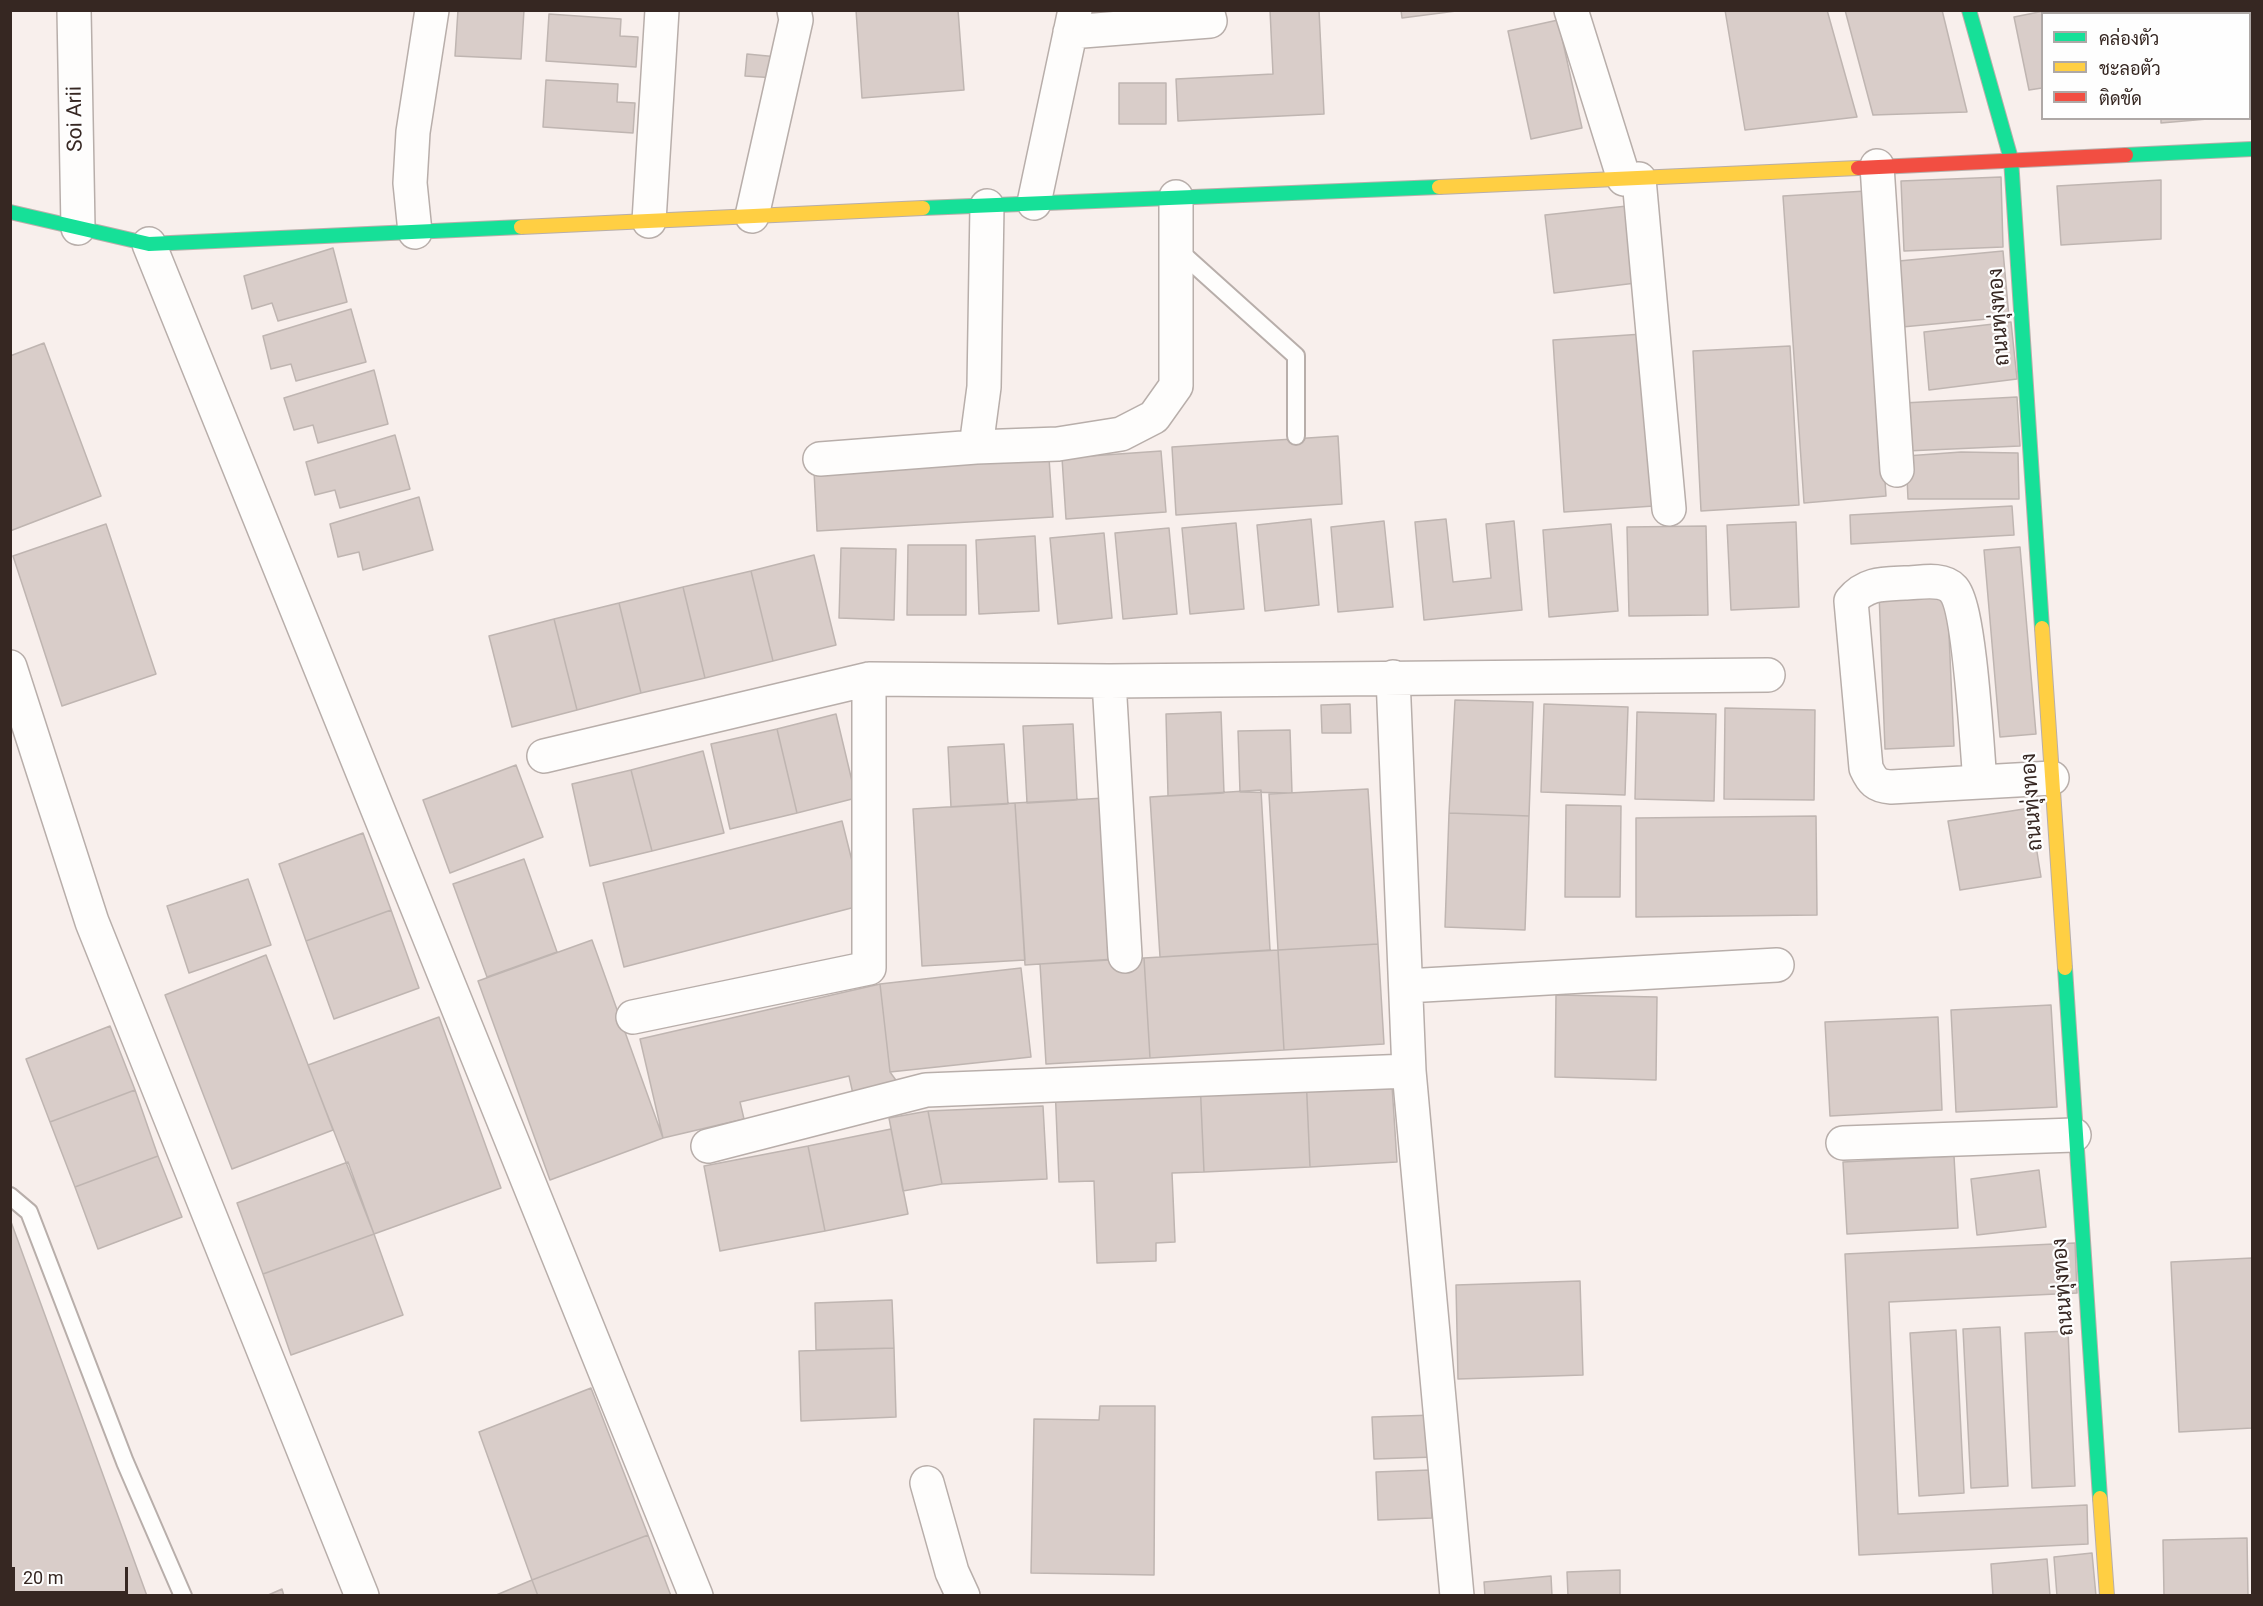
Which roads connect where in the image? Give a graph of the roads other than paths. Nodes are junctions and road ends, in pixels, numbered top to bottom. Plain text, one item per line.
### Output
1 (74, 10) edge
2 (432, 10) edge
3 (662, 10) edge
4 (794, 10) edge
5 (1207, 10) edge
6 (1571, 10) edge
7 (1969, 10) edge
8 (1073, 21) edge
9 (2253, 149) edge
10 (2011, 159) junction
11 (1877, 166) junction
12 (1632, 178) junction
13 (1176, 197) junction
14 (1034, 203) junction
15 (987, 206) junction
16 (10, 213) edge
17 (752, 216) junction
18 (649, 221) junction
19 (78, 228) junction
20 (415, 232) junction
21 (149, 244) junction
22 (1176, 248) junction
23 (1296, 436) dead end
24 (976, 447) junction
25 (820, 459) dead end
26 (1897, 470) dead end
27 (1669, 509) dead end
28 (10, 667) edge
29 (1768, 675) dead end
30 (1394, 677) junction
31 (869, 679) junction
32 (1108, 681) junction
33 (544, 756) dead end
34 (2052, 778) junction
35 (1980, 782) junction
36 (1125, 956) dead end
37 (1777, 965) dead end
38 (1406, 986) junction
39 (633, 1017) dead end
40 (1409, 1071) junction
41 (2074, 1135) junction
42 (1843, 1143) dead end
43 (708, 1146) dead end
44 (10, 1196) edge
45 (927, 1483) dead end
46 (183, 1596) edge
47 (362, 1596) edge
48 (696, 1596) edge
49 (963, 1596) edge
50 (1457, 1596) edge
51 (2107, 1596) edge

1 - 19 street, Soi Arii
2 - 20 street
3 - 18 street
4 - 17 street
5 - 8 street
6 - 12 street
7 - 10 street, ถนนทุ่งทอง
8 - 14 street
9 - 10 street
10 - 11 street
10 - 34 street, ถนนทุ่งทอง
11 - 12 street
11 - 26 street
12 - 13 street
12 - 27 street
13 - 14 street
13 - 22 street
14 - 15 street
15 - 17 street
15 - 24 street
16 - 19 street
17 - 18 street
18 - 20 street
19 - 21 street
20 - 21 street
21 - 48 street
22 - 23 lane
22 - 24 street
24 - 25 street
28 - 47 street
29 - 30 street
30 - 32 street
30 - 38 street
31 - 32 street
31 - 33 street
31 - 39 street
32 - 36 street
34 - 35 street
34 - 41 street, ถนนทุ่งทอง
35 - 35 street
37 - 38 street
38 - 40 street
40 - 43 street
40 - 50 street
41 - 42 street
41 - 51 street, ถนนทุ่งทอง
44 - 46 lane
45 - 49 street

